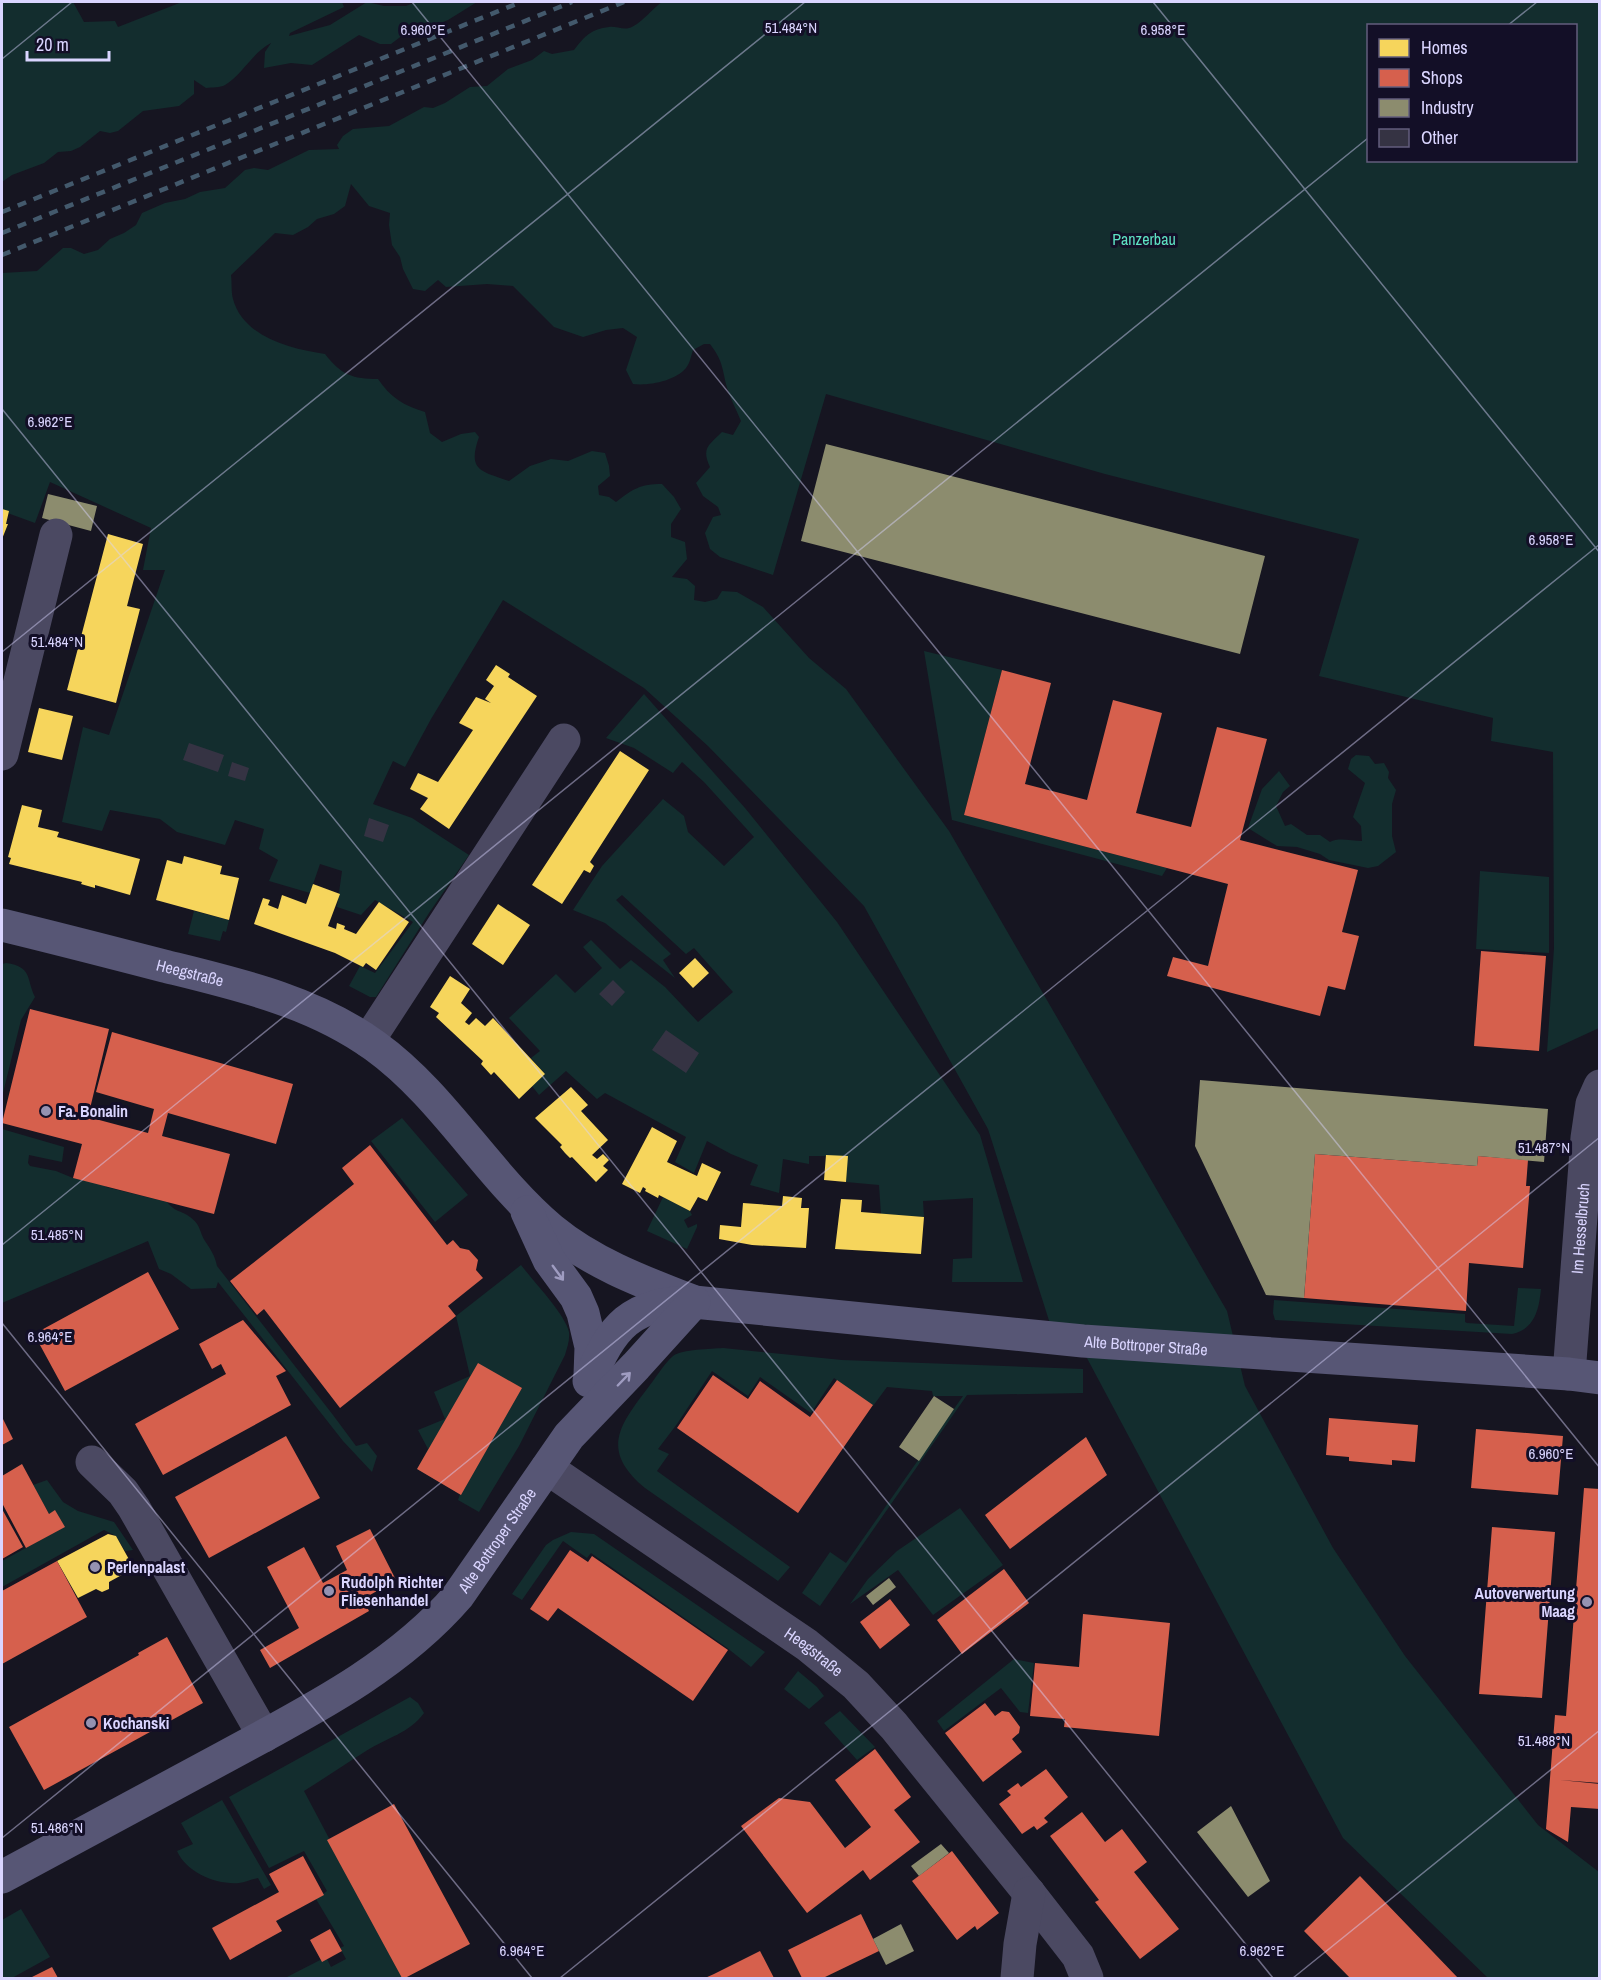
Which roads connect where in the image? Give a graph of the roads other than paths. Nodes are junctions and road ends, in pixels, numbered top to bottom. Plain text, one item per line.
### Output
1 (56, 535) dead end
2 (564, 740) dead end
3 (2, 754) edge
4 (2, 924) edge
5 (369, 1041) junction
6 (1599, 1086) edge
7 (523, 1202) junction
8 (694, 1302) junction
9 (1584, 1376) edge
10 (589, 1382) junction
11 (569, 1436) junction
12 (92, 1462) dead end
13 (547, 1467) junction
14 (264, 1736) junction
15 (2, 1877) edge
16 (1029, 1893) junction
17 (1017, 1978) edge
18 (1087, 1978) edge

1 - 3 street
2 - 5 street
4 - 5 street, Heegstraße
5 - 7 street, Heegstraße
6 - 9 street, Im Hesselbruch
7 - 8 street, Heegstraße
7 -> 10 street, Heegstraße
8 - 9 street, Alte Bottroper Straße
8 - 10 street, Alte Bottroper Straße
11 -> 8 street, Alte Bottroper Straße
10 - 11 street, Heegstraße
11 - 13 street, Alte Bottroper Straße
12 - 14 street
13 - 14 street, Alte Bottroper Straße
13 - 16 street, Heegstraße
14 - 15 street, Alte Bottroper Straße
16 - 17 street
16 - 18 street, Heegstraße

